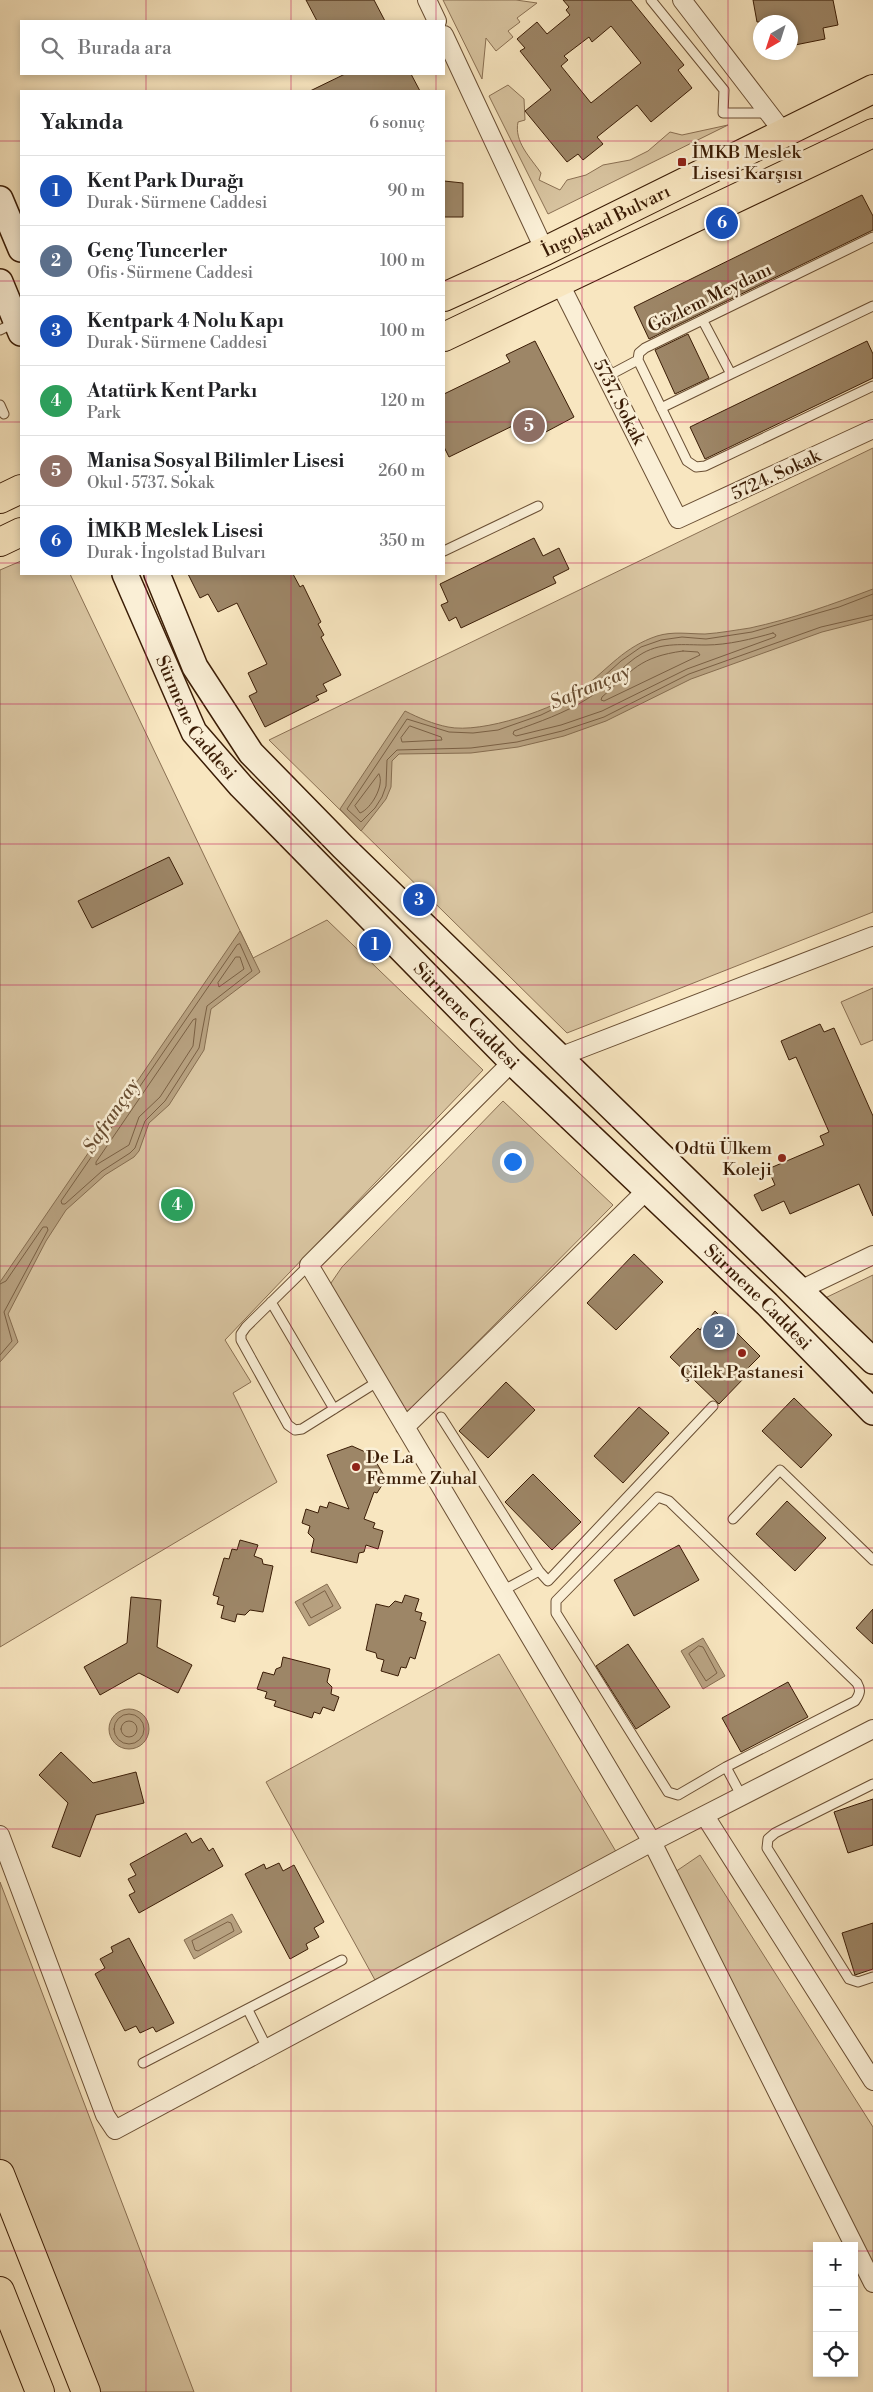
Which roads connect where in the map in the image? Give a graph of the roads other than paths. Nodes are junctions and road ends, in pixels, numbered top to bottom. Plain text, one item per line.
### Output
1 (427, 0) edge
2 (650, 0) edge
3 (682, 0) edge
4 (437, 20) edge
5 (445, 38) edge
6 (873, 89) edge
7 (777, 123) junction
8 (873, 132) edge
9 (0, 199) edge
10 (873, 237) edge
11 (20, 247) edge
12 (545, 251) junction
13 (0, 282) edge
14 (560, 284) junction
15 (445, 297) edge
16 (873, 306) edge
17 (703, 320) junction
18 (15, 326) edge
19 (445, 337) edge
20 (638, 360) junction
21 (731, 374) junction
22 (606, 377) junction
23 (873, 386) edge
24 (0, 405) edge
25 (661, 408) junction
26 (4, 414) dead end
27 (873, 430) edge
28 (20, 489) edge
29 (0, 499) edge
30 (538, 506) dead end
31 (678, 519) joint
32 (20, 532) edge
33 (0, 542) edge
34 (445, 551) edge
35 (125, 575) edge
36 (157, 575) edge
37 (343, 847) junction
38 (321, 869) junction
39 (873, 936) edge
40 (562, 1060) junction
41 (512, 1062) junction
42 (541, 1088) junction
43 (647, 1190) junction
44 (873, 1255) edge
45 (309, 1265) junction
46 (800, 1290) junction
47 (271, 1302) junction
48 (767, 1304) junction
49 (873, 1361) edge
50 (377, 1382) junction
51 (713, 1406) dead end
52 (334, 1408) junction
53 (873, 1412) edge
54 (441, 1417) dead end
55 (405, 1427) junction
56 (733, 1519) dead end
57 (873, 1560) edge
58 (539, 1571) junction
59 (504, 1590) junction
60 (873, 1729) edge
61 (726, 1767) junction
62 (873, 1784) edge
63 (742, 1797) junction
64 (705, 1816) junction
65 (0, 1835) edge
66 (652, 1842) junction
67 (342, 1960) dead end
68 (873, 1978) edge
69 (248, 2010) junction
70 (267, 2048) junction
71 (143, 2063) dead end
72 (873, 2082) edge
73 (0, 2174) edge
74 (872, 2278) edge
75 (0, 2291) edge
76 (40, 2392) edge
77 (86, 2392) edge

1 - 4 street
2 - 7 lane
3 - 7 street
5 - 12 street
6 - 7 main road, İngolstad Bulvarı
7 - 12 main road, İngolstad Bulvarı
8 - 14 main road, İngolstad Bulvarı
9 - 11 main road
10 - 17 lane, Gözlem Meydanı
12 - 15 main road, İngolstad Bulvarı
13 - 18 main road
14 - 19 main road, İngolstad Bulvarı
14 - 22 street, 5737. Sokak
16 - 21 lane
17 - 20 lane, Gözlem Meydanı
17 - 21 lane
20 - 22 lane, Gözlem Meydanı
20 - 25 lane
21 - 25 lane
22 - 31 street, 5737. Sokak
23 - 25 lane
24 - 26 lane
27 - 31 street, 5724. Sokak
28 - 29 main road
30 - 34 lane
32 - 33 main road
35 - 38 main road, Sürmene Caddesi
36 - 37 main road, Sürmene Caddesi
37 - 38 main road
37 - 40 main road, Sürmene Caddesi
38 - 41 main road, Sürmene Caddesi
39 - 40 street
40 - 42 main road
40 - 46 main road, Sürmene Caddesi
41 - 42 main road, Sürmene Caddesi
41 - 45 street
42 - 43 main road, Sürmene Caddesi
43 - 48 main road, Sürmene Caddesi
43 - 55 street
44 - 46 street
45 - 47 lane
45 - 50 street
46 - 48 main road
46 - 49 main road, Sürmene Caddesi
47 - 52 lane
47 - 52 lane
48 - 53 main road, Sürmene Caddesi
50 - 52 lane
50 - 55 street
51 - 58 lane
54 - 58 lane
55 - 59 street
56 - 57 lane
58 - 59 lane
59 - 66 street
60 - 63 street
61 - 61 lane
61 - 63 lane
62 - 68 lane
63 - 64 street
64 - 66 street
64 - 72 street
65 - 70 street
66 - 70 street
66 - 74 street
67 - 69 lane
69 - 70 lane
69 - 71 lane
73 - 77 main road
75 - 76 main road

